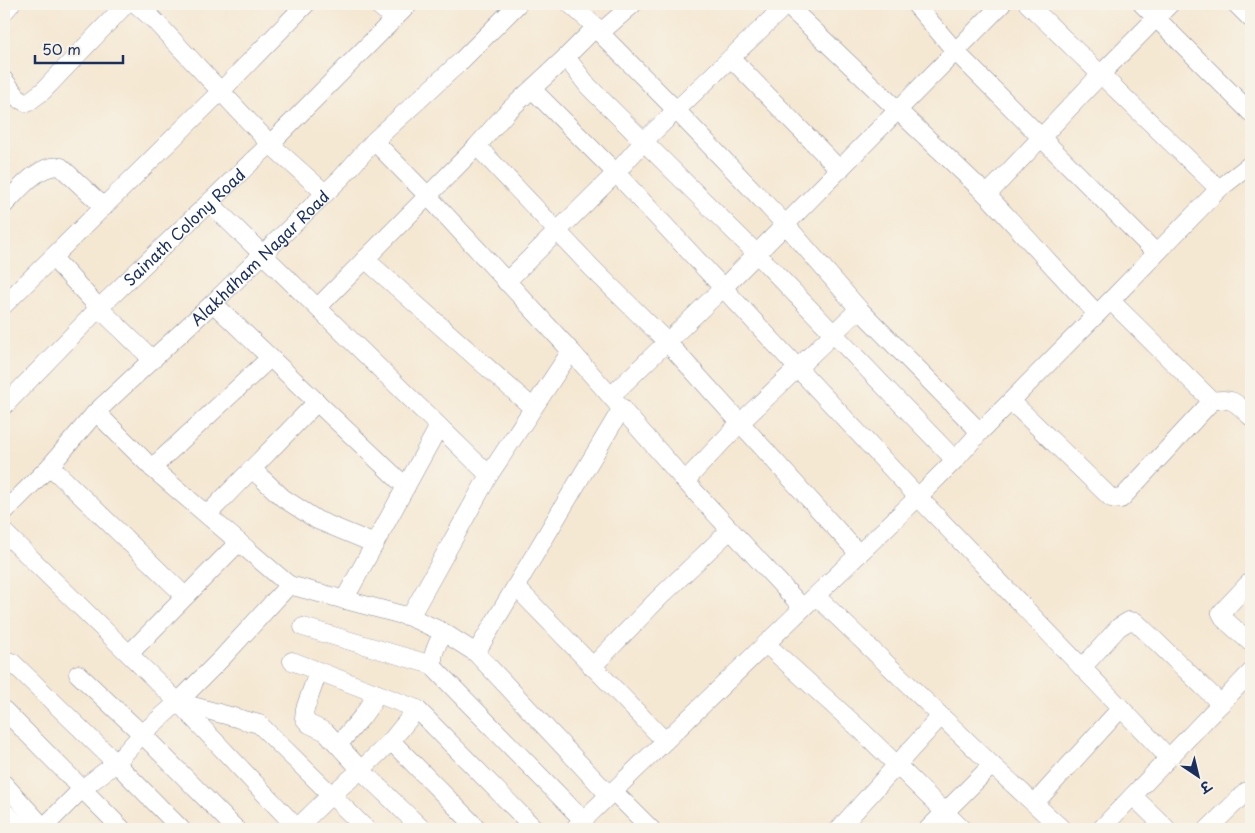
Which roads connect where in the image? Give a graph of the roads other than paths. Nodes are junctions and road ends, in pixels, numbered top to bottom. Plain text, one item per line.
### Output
1 (11, 4) edge
2 (126, 4) edge
3 (136, 4) edge
4 (306, 4) edge
5 (377, 4) edge
6 (409, 4) edge
7 (518, 4) edge
8 (570, 4) edge
9 (633, 4) edge
10 (787, 4) edge
11 (915, 4) edge
12 (1002, 4) edge
13 (1028, 4) edge
14 (1142, 4) edge
15 (1170, 4) edge
16 (1236, 4) edge
17 (4, 12) edge
18 (1156, 18) junction
19 (394, 19) junction
20 (1251, 19) edge
21 (598, 30) junction
22 (956, 52) junction
23 (566, 57) junction
24 (731, 58) junction
25 (1100, 74) junction
26 (4, 80) edge
27 (532, 90) junction
28 (221, 91) junction
29 (676, 110) junction
30 (899, 110) junction
31 (1251, 113) edge
32 (1041, 139) junction
33 (374, 141) junction
34 (644, 142) junction
35 (270, 144) junction
36 (477, 146) junction
37 (1250, 168) edge
38 (840, 170) junction
39 (616, 173) junction
40 (1218, 189) junction
41 (325, 193) junction
42 (427, 195) junction
43 (987, 195) junction
44 (210, 203) junction
45 (4, 205) edge
46 (104, 207) junction
47 (786, 225) junction
48 (557, 230) junction
49 (1156, 253) junction
50 (263, 254) junction
51 (757, 254) junction
52 (53, 258) junction
53 (365, 259) junction
54 (506, 282) junction
55 (723, 288) junction
56 (1110, 301) junction
57 (213, 303) junction
58 (4, 305) edge
59 (318, 307) junction
60 (99, 308) junction
61 (859, 309) junction
62 (1097, 314) junction
63 (835, 333) junction
64 (667, 342) junction
65 (571, 351) junction
66 (270, 358) junction
67 (153, 360) junction
68 (798, 368) junction
69 (1011, 400) junction
70 (1212, 401) junction
71 (317, 402) junction
72 (616, 402) junction
73 (4, 406) edge
74 (533, 408) junction
75 (96, 412) junction
76 (1251, 417) edge
77 (740, 423) junction
78 (439, 426) junction
79 (980, 432) junction
80 (955, 460) junction
81 (50, 466) junction
82 (152, 468) junction
83 (252, 469) junction
84 (489, 475) junction
85 (684, 481) junction
86 (406, 487) junction
87 (918, 497) junction
88 (4, 512) edge
89 (207, 515) junction
90 (730, 530) junction
91 (4, 532) edge
92 (238, 542) junction
93 (375, 544) junction
94 (859, 554) junction
95 (1251, 581) edge
96 (289, 585) junction
97 (516, 587) junction
98 (185, 596) junction
99 (344, 600) junction
100 (809, 602) junction
101 (410, 618) junction
102 (303, 627) dead end
103 (443, 632) junction
104 (766, 644) junction
105 (1251, 644) edge
106 (476, 653) junction
107 (129, 654) junction
108 (12, 662) dead end
109 (292, 662) dead end
110 (432, 664) junction
111 (592, 667) junction
112 (1082, 668) junction
113 (318, 672) junction
114 (1251, 672) edge
115 (78, 674) dead end
116 (378, 694) junction
117 (178, 702) junction
118 (1220, 704) junction
119 (1121, 708) junction
120 (417, 709) junction
121 (4, 710) edge
122 (941, 716) junction
123 (142, 734) junction
124 (391, 741) junction
125 (666, 741) junction
126 (338, 744) junction
127 (1169, 758) junction
128 (116, 763) junction
129 (896, 765) junction
130 (992, 766) junction
131 (361, 770) junction
132 (82, 789) junction
133 (1250, 791) edge
134 (611, 793) junction
135 (7, 795) edge
136 (331, 795) junction
137 (1133, 796) junction
138 (1035, 803) junction
139 (4, 812) edge
140 (946, 812) junction
141 (579, 825) edge
142 (44, 828) edge
143 (22, 829) edge
144 (122, 829) edge
145 (181, 829) edge
146 (236, 829) edge
147 (297, 829) edge
148 (366, 829) edge
149 (422, 829) edge
150 (478, 829) edge
151 (535, 829) edge
152 (651, 829) edge
153 (839, 829) edge
154 (928, 829) edge
155 (962, 829) edge
156 (1062, 829) edge
157 (1101, 829) edge
158 (1167, 829) edge
159 (1208, 829) edge

1 - 17 street
2 - 26 street
3 - 28 street
4 - 28 street
5 - 19 street
6 - 19 street, Sainath Colony Road
7 - 33 street, Alakhdham Nagar Road
8 - 21 street
9 - 21 street
10 - 24 street
10 - 30 street
11 - 22 street
12 - 22 street
13 - 25 street
14 - 18 street
15 - 18 street
16 - 20 street
18 - 25 street
18 - 31 street
19 - 35 street, Sainath Colony Road
21 - 23 street
21 - 29 street
22 - 30 street
22 - 32 street
23 - 27 street
23 - 34 street
24 - 29 street
24 - 38 street
25 - 32 street
25 - 40 street
27 - 36 street
27 - 39 street
28 - 35 street
28 - 46 street
29 - 34 street
29 - 47 street
30 - 38 street
30 - 43 street
32 - 43 street
32 - 49 street
33 - 41 street, Alakhdham Nagar Road
33 - 42 street
34 - 39 street
34 - 51 street
35 - 41 street
35 - 44 street, Sainath Colony Road
36 - 42 street
36 - 48 street
37 - 40 street
38 - 47 street
39 - 48 street
39 - 55 street
40 - 49 street
41 - 50 street, Alakhdham Nagar Road
42 - 53 street
42 - 54 street
43 - 62 street
44 - 50 street
44 - 60 street, Sainath Colony Road
45 - 46 street
46 - 52 street
47 - 51 street
47 - 61 street
48 - 54 street
48 - 64 street
49 - 56 street
50 - 57 street, Alakhdham Nagar Road
50 - 59 street
51 - 55 street
51 - 63 street
52 - 58 street
52 - 60 street
53 - 59 street
53 - 74 street
54 - 65 street
55 - 64 street
55 - 68 street
56 - 62 street
56 - 70 street
57 - 66 street
57 - 67 street, Alakhdham Nagar Road
59 - 78 street
60 - 67 street
60 - 73 street, Sainath Colony Road
61 - 63 street
61 - 79 street
62 - 69 street
63 - 68 street
63 - 80 street
64 - 72 street
64 - 77 street
65 - 72 street
65 - 74 street
66 - 71 street
66 - 82 street
67 - 75 street, Alakhdham Nagar Road
68 - 77 street
68 - 87 street
69 - 70 street
69 - 79 street
70 - 76 street
71 - 83 street
71 - 86 street
72 - 85 street
72 - 97 street
74 - 84 street
75 - 81 street, Alakhdham Nagar Road
75 - 82 street
77 - 85 street
77 - 94 street
78 - 84 street
78 - 86 street
79 - 80 street
80 - 87 street
81 - 88 street, Alakhdham Nagar Road
81 - 98 street
82 - 89 street
83 - 89 street
83 - 93 street
84 - 101 street
85 - 90 street
86 - 93 street
87 - 94 street
87 - 112 street
89 - 92 street
90 - 100 street
90 - 111 street
91 - 107 street
92 - 96 street
92 - 98 street
93 - 99 street
94 - 100 street
95 - 105 street
96 - 99 street
96 - 117 street
97 - 106 street
97 - 111 street
98 - 107 street
99 - 101 street
100 - 104 street
100 - 122 street
101 - 103 street
102 - 110 street
103 - 106 street
103 - 110 street
104 - 125 street
104 - 129 street
106 - 134 street
107 - 117 street
108 - 128 street
109 - 113 street
110 - 141 street
111 - 125 street
112 - 118 street
112 - 119 street
113 - 116 street
113 - 126 street
114 - 118 street
115 - 123 street
116 - 120 street
116 - 126 street
117 - 123 street
117 - 136 street
117 - 147 street
118 - 127 street
119 - 127 street
119 - 138 street
120 - 124 street
120 - 151 street
121 - 132 street
122 - 129 street
122 - 130 street
123 - 128 street
123 - 146 street
124 - 131 street
124 - 150 street
125 - 134 street
126 - 131 street
127 - 137 street
128 - 132 street
128 - 145 street
129 - 140 street
129 - 153 street
130 - 138 street
130 - 140 street
131 - 136 street
131 - 149 street
132 - 142 street
132 - 144 street
133 - 159 street
134 - 141 street
134 - 152 street
135 - 142 street
136 - 147 street
136 - 148 street
137 - 157 street
137 - 158 street
138 - 156 street
139 - 143 street
140 - 154 street
140 - 155 street

